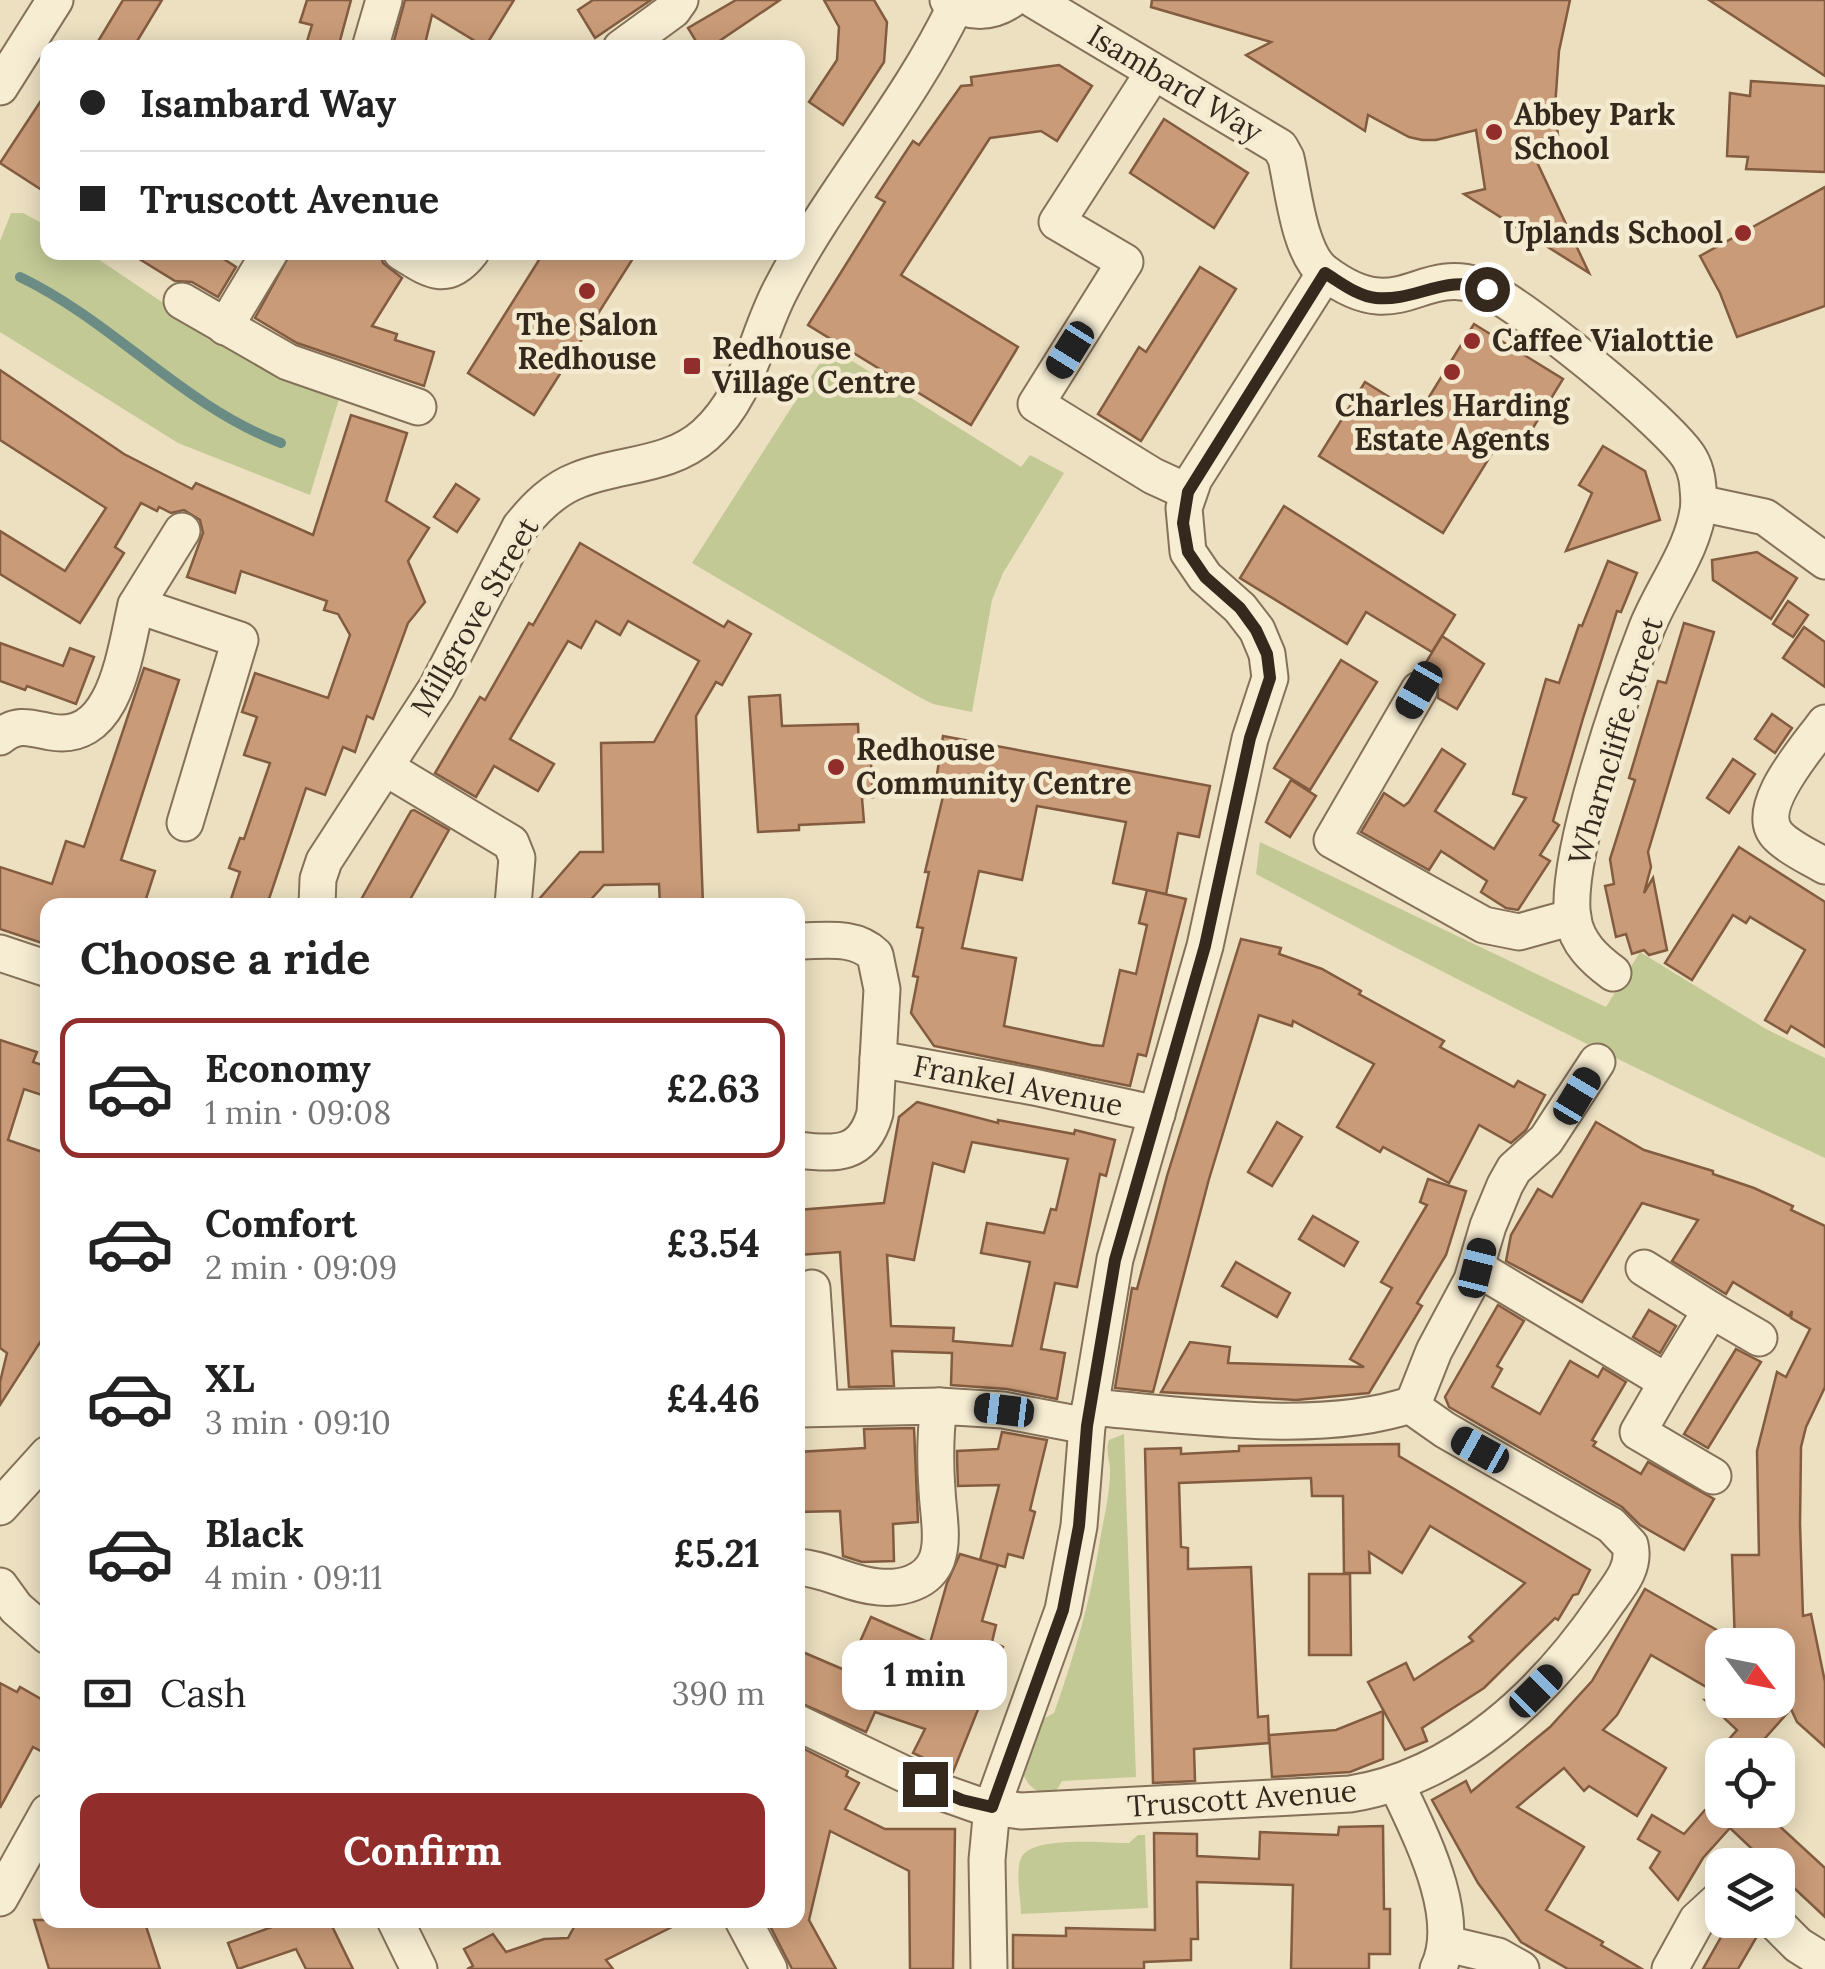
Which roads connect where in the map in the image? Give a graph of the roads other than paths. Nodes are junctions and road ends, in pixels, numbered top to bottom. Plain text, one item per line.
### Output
1 (55, 0) edge
2 (384, 0) edge
3 (680, 0) edge
4 (1012, 0) edge
5 (1034, 0) edge
6 (952, 3) edge
7 (372, 40) edge
8 (632, 40) edge
9 (1154, 73) junction
10 (0, 87) edge
11 (805, 250) edge
12 (265, 260) edge
13 (415, 260) edge
14 (462, 260) edge
15 (799, 260) edge
16 (1325, 273) junction
17 (182, 300) dead end
18 (225, 327) junction
19 (418, 407) dead end
20 (1188, 492) junction
21 (1699, 504) junction
22 (182, 531) dead end
23 (1825, 561) edge
24 (136, 605) junction
25 (1419, 690) dead end
26 (1825, 723) edge
27 (0, 737) edge
28 (386, 768) junction
29 (185, 823) dead end
30 (1825, 866) edge
31 (317, 898) edge
32 (513, 898) edge
33 (1572, 918) junction
34 (805, 941) edge
35 (0, 954) edge
36 (40, 966) edge
37 (1612, 973) dead end
38 (878, 1060) junction
39 (1597, 1062) dead end
40 (1158, 1114) junction
41 (805, 1150) edge
42 (1477, 1268) junction
43 (1644, 1268) dead end
44 (812, 1288) dead end
45 (1711, 1310) junction
46 (1760, 1338) dead end
47 (1667, 1382) junction
48 (1414, 1404) junction
49 (939, 1406) junction
50 (809, 1408) edge
51 (1089, 1417) junction
52 (40, 1463) edge
53 (1713, 1476) dead end
54 (0, 1507) edge
55 (805, 1568) edge
56 (0, 1586) edge
57 (40, 1629) edge
58 (805, 1726) edge
59 (1396, 1783) junction
60 (992, 1807) junction
61 (40, 1826) edge
62 (0, 1898) edge
63 (1705, 1913) edge
64 (400, 1928) edge
65 (747, 1928) edge
66 (1791, 1938) edge
67 (1442, 1956) edge
68 (1825, 1962) edge
69 (419, 1969) edge
70 (770, 1969) edge
71 (990, 1969) edge
72 (1521, 1969) edge
73 (1670, 1969) edge

1 - 10 street
2 - 7 street
3 - 8 street
4 - 6 street
5 - 9 street, Isambard Way
6 - 11 street, Millgrove Street
9 - 16 street, Isambard Way
9 - 20 street
12 - 18 street
13 - 14 street
15 - 28 street, Millgrove Street
16 - 20 street
16 - 21 street
17 - 18 street
18 - 19 street
20 - 40 street
21 - 23 street
21 - 33 street, Wharncliffe Street
22 - 24 street
24 - 27 street
24 - 29 street
25 - 33 street
26 - 30 street
28 - 31 street, Millgrove Street
28 - 32 street
33 - 37 street
34 - 38 street, Frankel Avenue
35 - 36 street
38 - 40 street, Frankel Avenue
38 - 41 street, Frankel Avenue
39 - 42 street
40 - 51 street
42 - 47 street
42 - 48 street
43 - 45 street
44 - 50 street
45 - 46 street
45 - 47 street
47 - 53 street
48 - 51 street
48 - 59 street, Truscott Avenue
49 - 50 street
49 - 51 street
49 - 55 street
51 - 60 street
52 - 54 street
56 - 57 street
58 - 60 street, Truscott Avenue
59 - 60 street, Truscott Avenue
59 - 67 street
60 - 71 street
61 - 62 street
63 - 73 street
64 - 69 street
65 - 70 street
66 - 68 street
67 - 72 street

